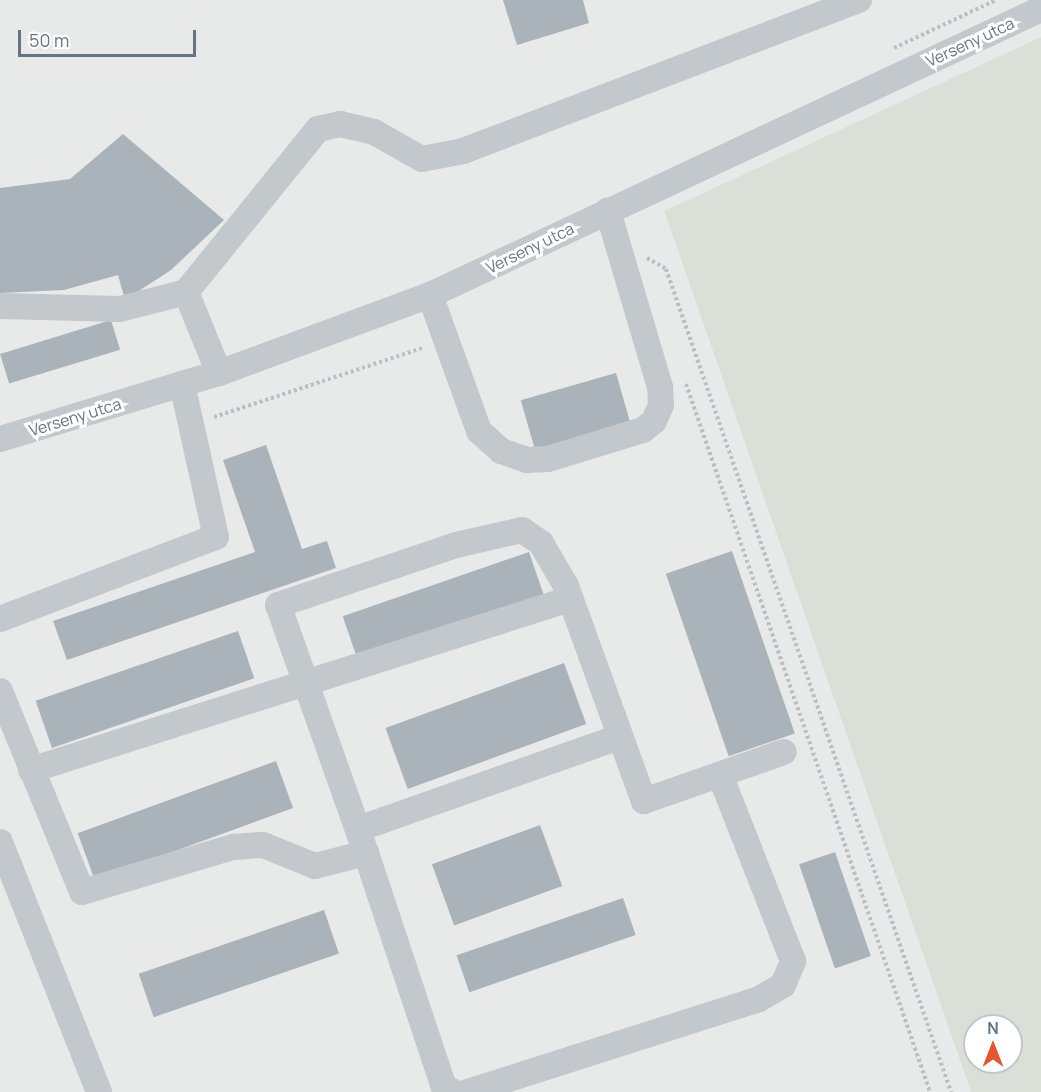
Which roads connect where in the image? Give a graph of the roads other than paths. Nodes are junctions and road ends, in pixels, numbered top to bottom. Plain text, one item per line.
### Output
1 (860, 0) edge
2 (1041, 9) edge
3 (608, 211) junction
4 (186, 292) junction
5 (430, 295) junction
6 (0, 306) edge
7 (219, 373) junction
8 (182, 384) junction
9 (0, 439) edge
10 (570, 599) junction
11 (0, 619) edge
12 (306, 683) junction
13 (0, 691) edge
14 (619, 737) junction
15 (784, 752) dead end
16 (31, 770) junction
17 (720, 775) junction
18 (357, 829) junction
19 (0, 842) edge
20 (366, 853) junction
21 (99, 1092) edge
22 (454, 1092) edge
23 (468, 1092) edge

1 - 4 street
2 - 3 street, Verseny utca
3 - 5 street, Verseny utca
3 - 5 street
4 - 6 street
4 - 7 street
5 - 7 street, Verseny utca
7 - 8 street, Verseny utca
8 - 9 street, Verseny utca
8 - 11 street
10 - 12 street
10 - 12 street
10 - 14 street
12 - 16 street
12 - 18 street
13 - 16 street
14 - 17 street
14 - 18 street
15 - 17 street
16 - 20 street
17 - 23 street
18 - 20 street
19 - 21 street
20 - 22 street

